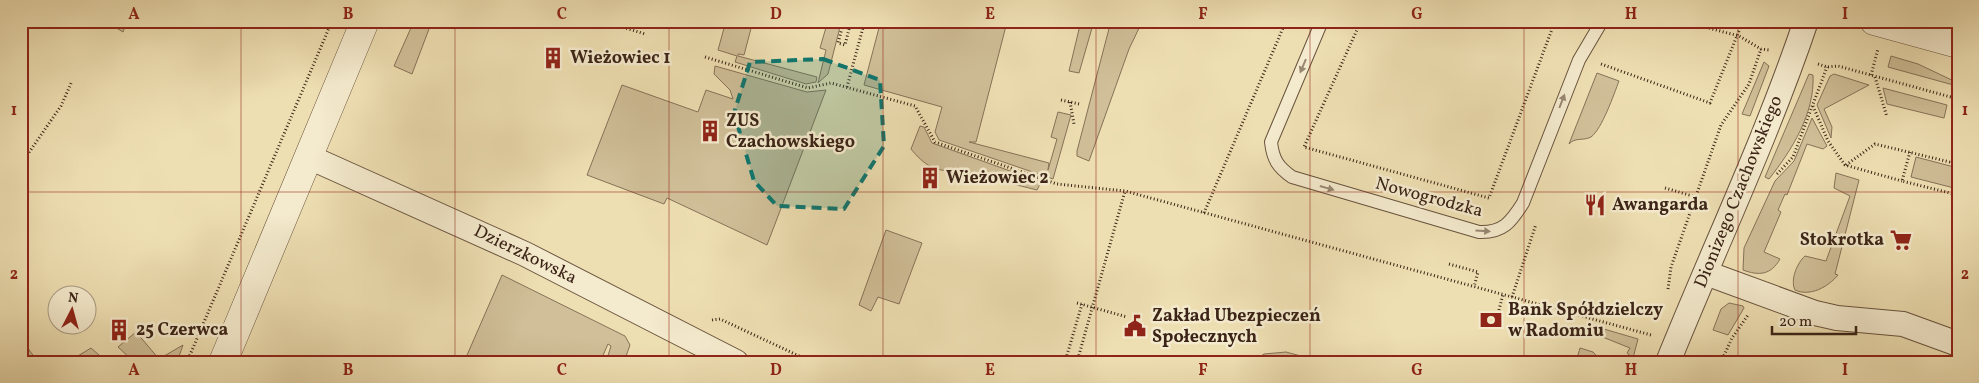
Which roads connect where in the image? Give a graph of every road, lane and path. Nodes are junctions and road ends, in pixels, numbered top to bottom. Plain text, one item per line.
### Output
1 (332, 21) edge
2 (365, 21) edge
3 (603, 21) edge
4 (841, 21) edge
5 (852, 21) edge
6 (1286, 21) edge
7 (1322, 21) edge
8 (1361, 21) edge
9 (1554, 21) edge
10 (1602, 21) edge
11 (1744, 21) edge
12 (1806, 21) edge
13 (1874, 21) edge
14 (645, 34) dead end
15 (1958, 44) edge
16 (1761, 49) dead end
17 (705, 57) dead end
18 (1598, 63) dead end
19 (1875, 77) dead end
20 (72, 81) dead end
21 (847, 87) junction
22 (1061, 100) dead end
23 (1070, 102) junction
24 (1079, 104) dead end
25 (1813, 106) dead end
26 (1887, 117) dead end
27 (1074, 124) dead end
28 (1958, 140) edge
29 (1910, 152) junction
30 (309, 157) junction
31 (1952, 163) junction
32 (21, 164) edge
33 (1958, 164) edge
34 (1845, 165) junction
35 (1902, 181) junction
36 (1665, 188) dead end
37 (1125, 191) junction
38 (1958, 195) edge
39 (1696, 197) junction
40 (1204, 213) junction
41 (1280, 233) junction
42 (1278, 239) dead end
43 (1449, 264) dead end
44 (1706, 273) junction
45 (1474, 287) junction
46 (1668, 292) dead end
47 (1503, 294) junction
48 (1764, 294) junction
49 (1077, 303) dead end
50 (1082, 304) junction
51 (1092, 307) junction
52 (1499, 310) dead end
53 (1128, 317) dead end
54 (1656, 327) dead end
55 (1652, 336) junction
56 (1648, 344) dead end
57 (1958, 344) edge
58 (188, 362) edge
59 (223, 362) edge
60 (736, 362) edge
61 (1065, 362) edge
62 (1076, 362) edge
63 (1668, 362) edge
64 (1721, 362) edge

1 - 58 path
2 - 30 street
3 - 14 path
4 - 5 path
5 - 21 path
6 - 40 path
7 -> 10 lane, Nowogrodzka
8 - 9 path
11 - 18 path
12 - 44 street, Dionizego Czachowskiego
13 - 15 street
16 - 39 path
17 - 21 path
19 - 26 path
20 - 32 path
21 - 37 path
22 - 23 path
23 - 24 path
23 - 27 path
25 - 34 path
28 - 31 path
29 - 31 path
29 - 34 path
29 - 35 path
30 - 59 street
30 - 60 street, Dzierzkowska
31 - 33 path
34 - 35 path
35 - 38 path
36 - 39 path
37 - 40 path
37 - 51 path
39 - 46 path
40 - 41 path
41 - 42 path
41 - 45 path
43 - 45 path
44 - 48 street
44 - 63 street, Dionizego Czachowskiego
45 - 47 path
47 - 52 path
47 - 55 path
48 - 57 street
48 - 64 path
49 - 50 path
50 - 51 path
50 - 61 path
51 - 53 path
51 - 62 path
54 - 55 path
55 - 56 path

